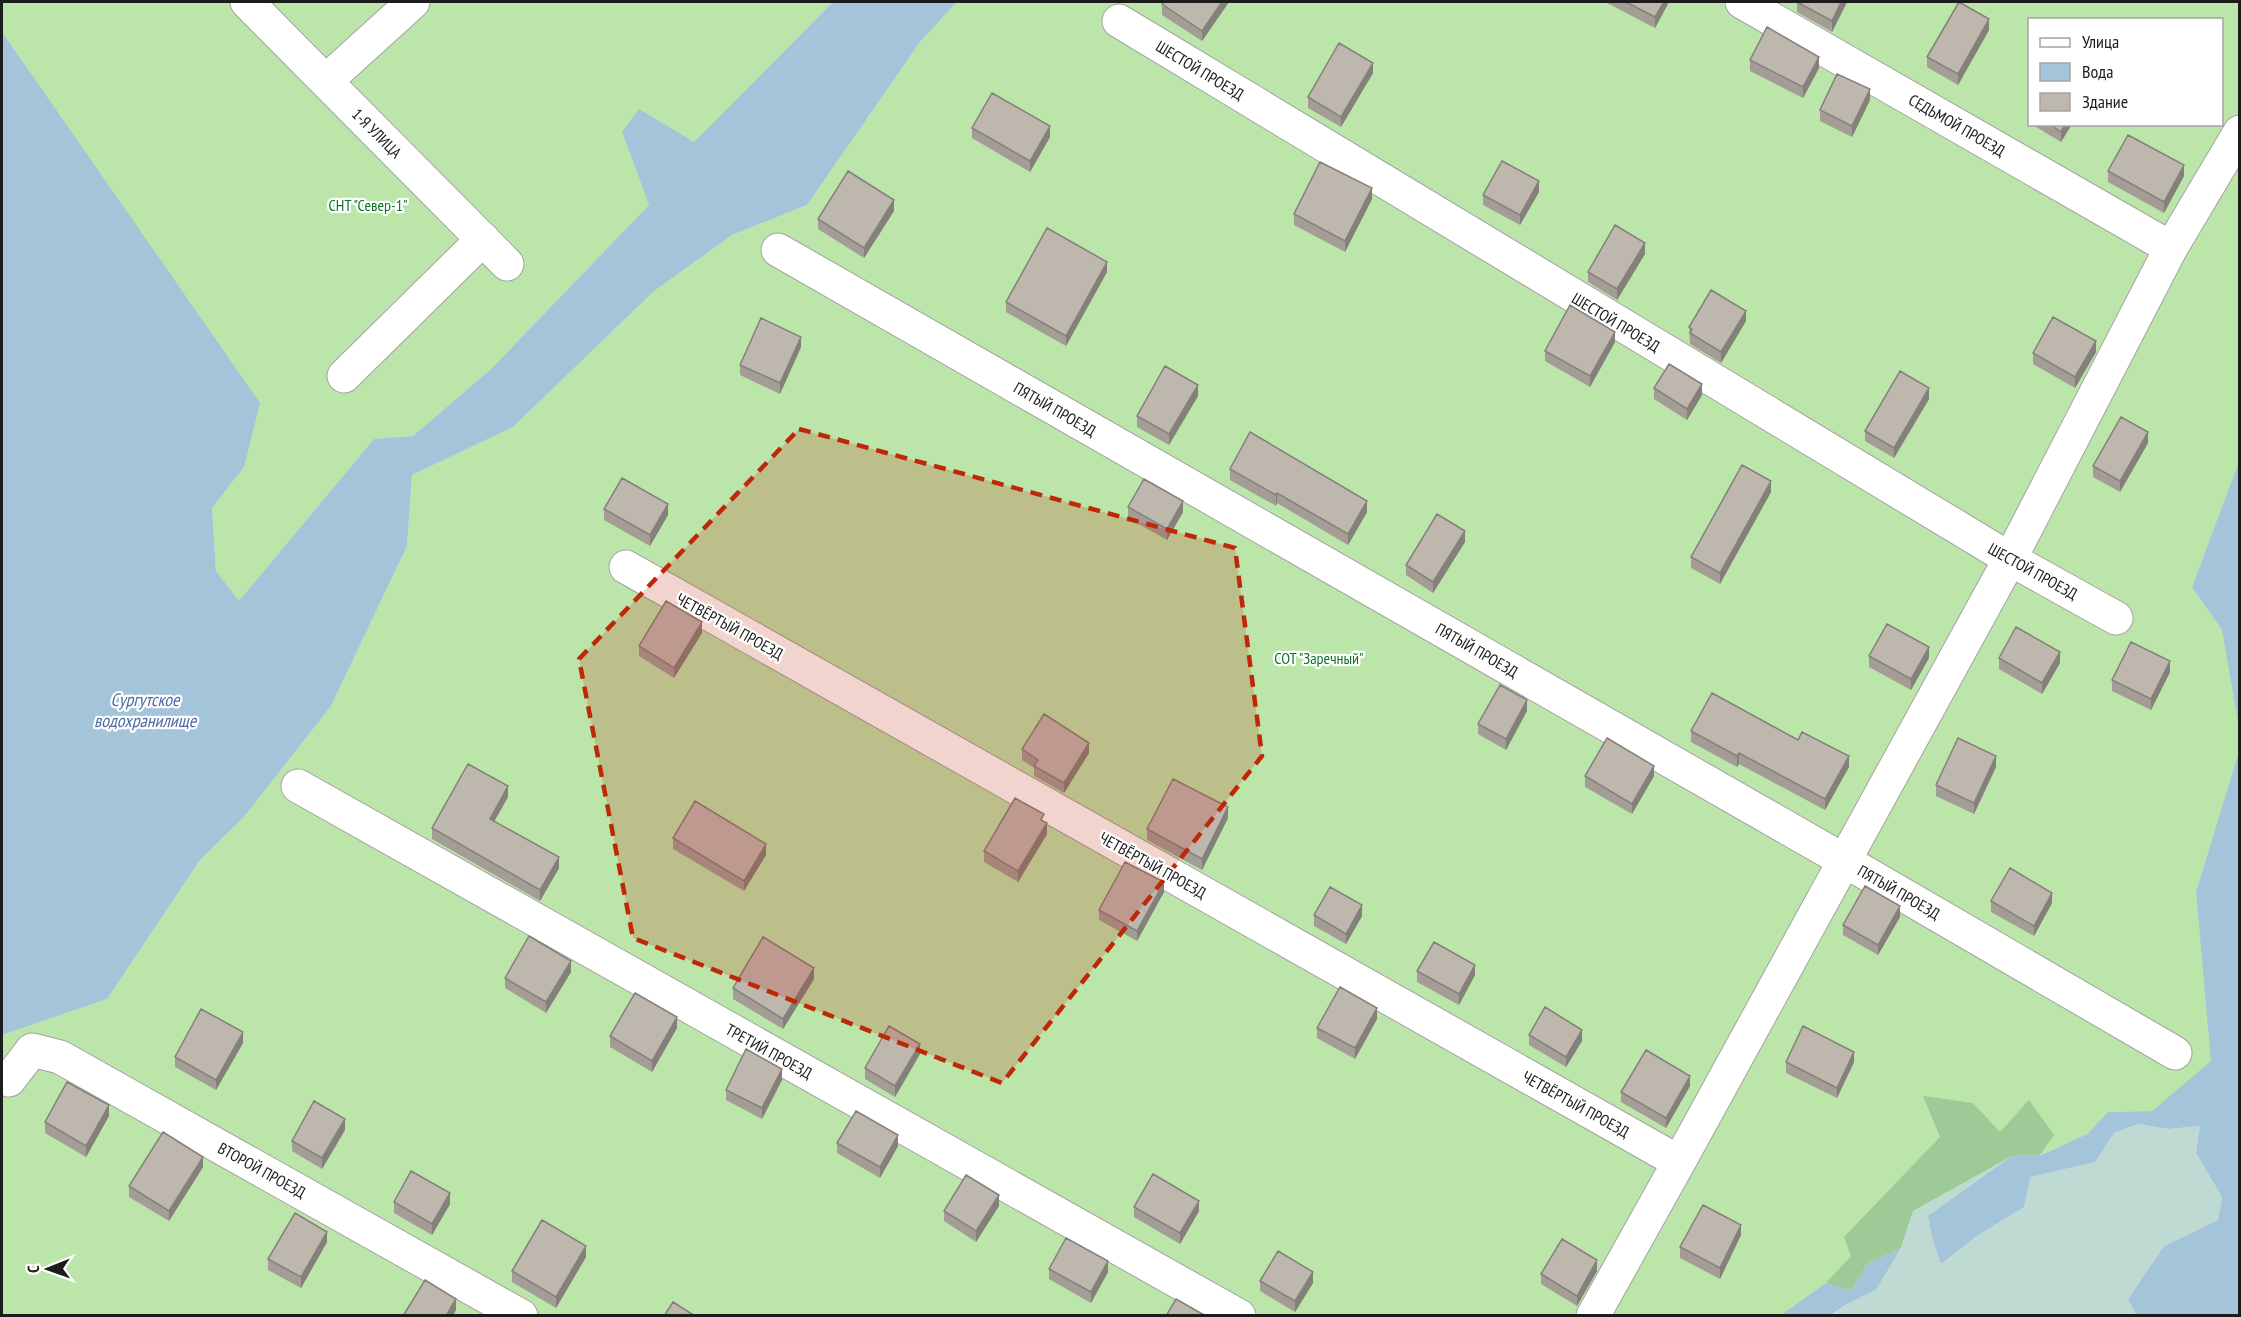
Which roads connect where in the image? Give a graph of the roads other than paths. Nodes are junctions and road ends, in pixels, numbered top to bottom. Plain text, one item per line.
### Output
1 (247, 2) edge
2 (413, 2) edge
3 (1742, 2) edge
4 (1119, 21) dead end
5 (326, 81) junction
6 (2240, 132) edge
7 (483, 239) junction
8 (2171, 248) junction
9 (778, 250) dead end
10 (507, 264) dead end
11 (344, 376) dead end
12 (2010, 559) junction
13 (626, 567) dead end
14 (2116, 618) dead end
15 (298, 786) dead end
16 (1845, 861) junction
17 (2175, 1053) dead end
18 (9, 1080) dead end
19 (1679, 1162) junction
20 (521, 1316) edge
21 (1239, 1316) edge
22 (1593, 1316) edge

1 - 5 street, 1-Я УЛИЦА
2 - 5 street
3 - 8 street, СЕДЬМОЙ ПРОЕЗД
4 - 12 street, ШЕСТОЙ ПРОЕЗД
5 - 7 street, 1-Я УЛИЦА
6 - 8 street
7 - 10 street, 1-Я УЛИЦА
7 - 11 street
8 - 12 street
9 - 16 street, ПЯТЫЙ ПРОЕЗД
12 - 14 street, ШЕСТОЙ ПРОЕЗД
12 - 16 street
13 - 19 street, ЧЕТВЁРТЫЙ ПРОЕЗД
15 - 21 street, ТРЕТИЙ ПРОЕЗД
16 - 17 street, ПЯТЫЙ ПРОЕЗД
16 - 19 street
18 - 20 street, ВТОРОЙ ПРОЕЗД
19 - 22 street

